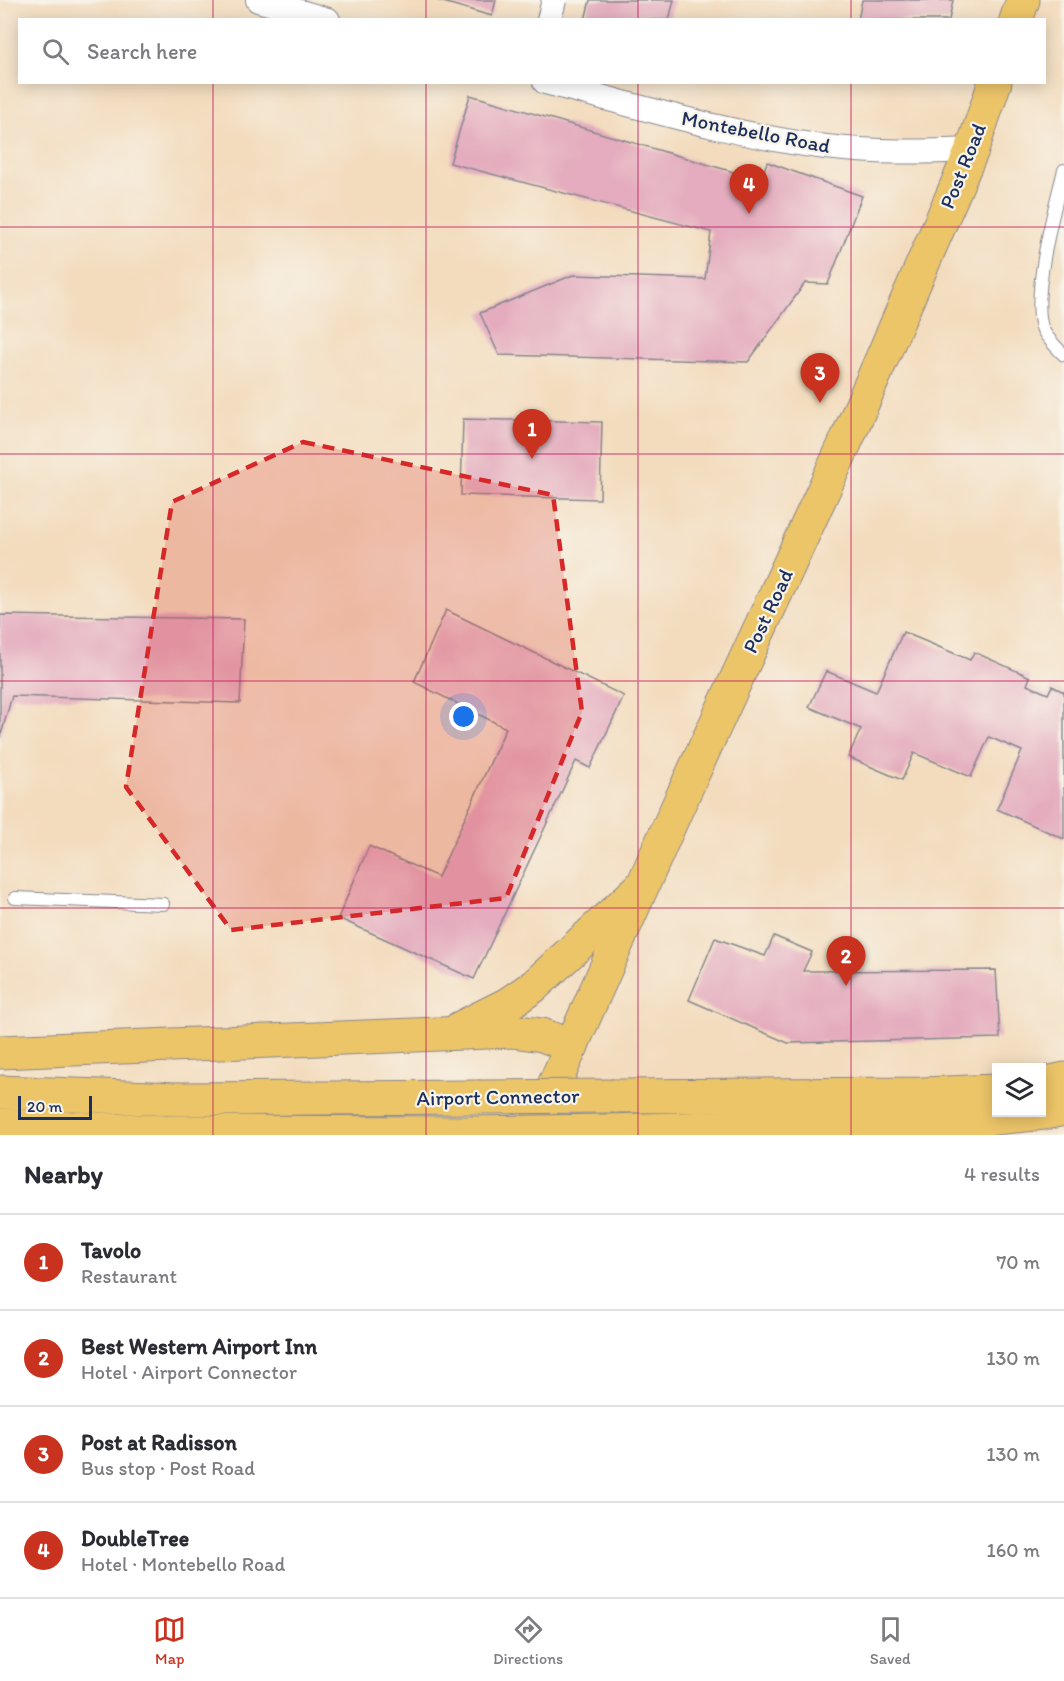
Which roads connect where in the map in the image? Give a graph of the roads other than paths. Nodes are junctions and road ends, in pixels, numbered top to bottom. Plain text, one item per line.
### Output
1 (258, 0) edge
2 (554, 0) edge
3 (1023, 0) edge
4 (321, 18) edge
5 (550, 18) edge
6 (1017, 18) edge
7 (553, 84) edge
8 (994, 84) edge
9 (972, 150) junction
10 (1064, 170) edge
11 (1064, 355) edge
12 (642, 886) junction
13 (15, 898) dead end
14 (163, 904) dead end
15 (448, 1033) junction
16 (572, 1046) junction
17 (0, 1052) edge
18 (1064, 1079) edge
19 (1046, 1083) edge
20 (992, 1091) edge
21 (0, 1092) edge
22 (1064, 1109) edge
23 (0, 1125) edge
24 (696, 1130) junction
25 (532, 1135) edge
26 (745, 1135) edge

1 - 4 street
2 - 5 street
3 - 6 main road
7 - 9 street, Montebello Road
8 - 9 main road, Post Road
9 - 12 main road, Post Road
10 - 11 lane
12 - 15 main road
12 - 16 main road, Post Road
13 - 14 lane
15 - 16 main road
15 - 17 main road
16 - 25 main road, Post Road
18 - 19 main road
20 - 21 main road, Airport Connector, bridge
22 - 24 main road, Airport Connector
23 - 24 main road, Airport Connector, bridge
24 - 26 main road

